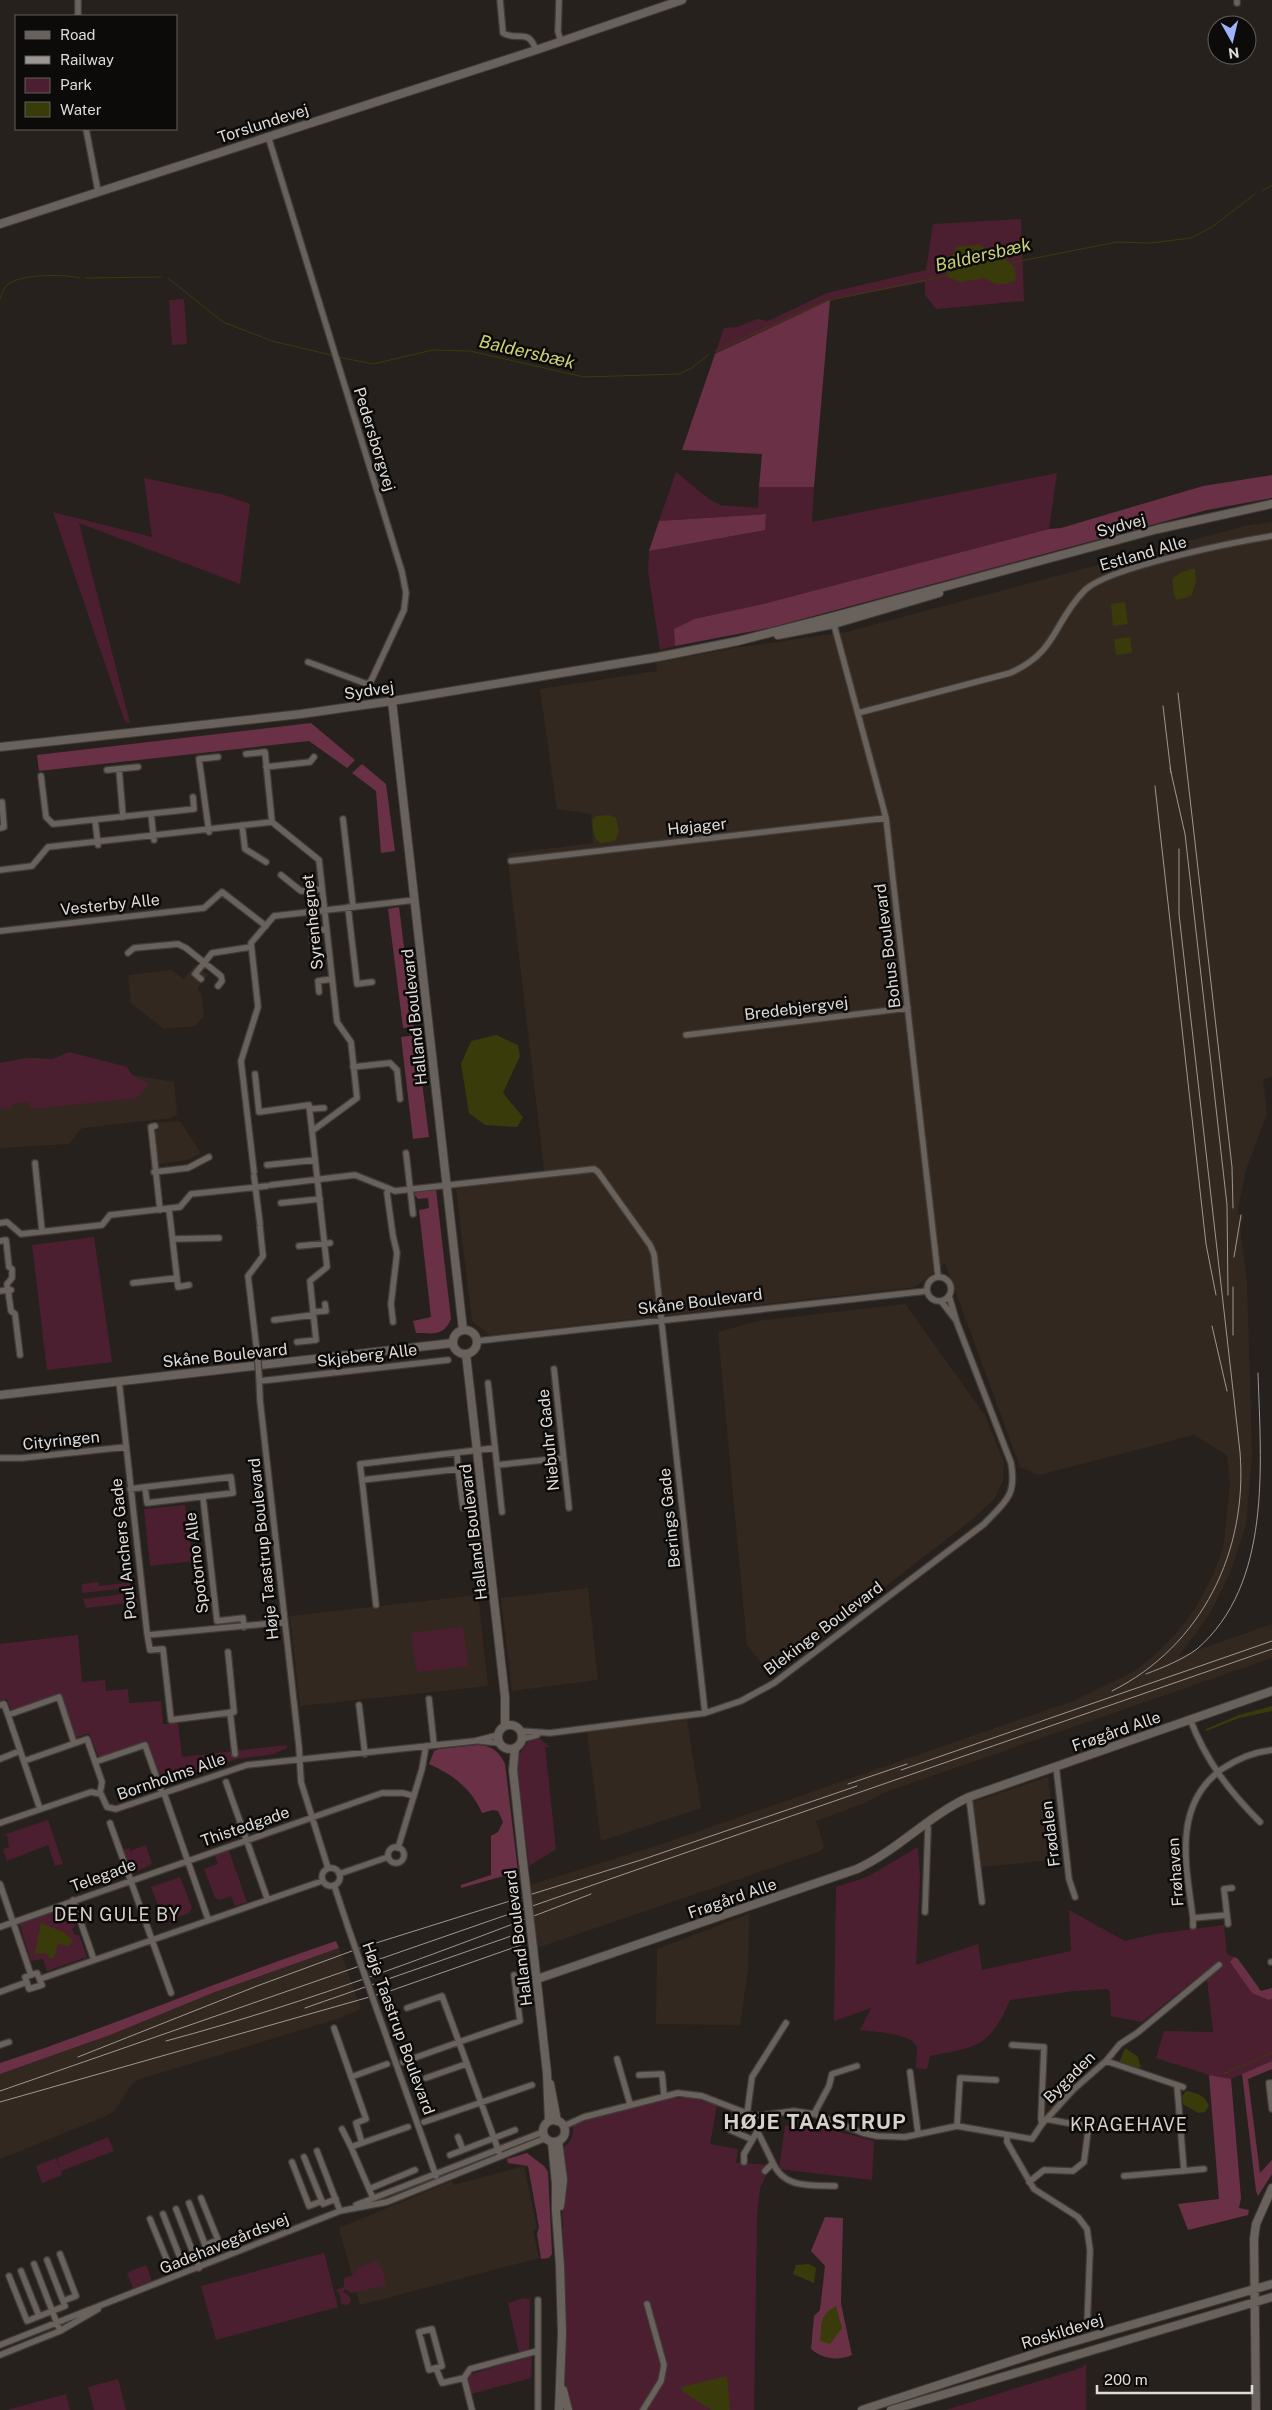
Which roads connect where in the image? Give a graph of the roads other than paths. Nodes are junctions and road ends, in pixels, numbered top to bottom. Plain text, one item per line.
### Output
1 (78, 0) edge
2 (500, 0) edge
3 (559, 0) edge
4 (682, 0) edge
5 (78, 15) edge
6 (561, 41) junction
7 (536, 50) junction
8 (86, 130) edge
9 (268, 136) junction
10 (98, 191) junction
11 (0, 224) edge
12 (1272, 504) edge
13 (1272, 536) edge
14 (833, 621) junction
15 (308, 662) dead end
16 (392, 701) junction
17 (858, 713) junction
18 (0, 747) edge
19 (246, 754) dead end
20 (218, 757) dead end
21 (314, 757) dead end
22 (138, 766) dead end
23 (119, 768) junction
24 (266, 768) junction
25 (107, 770) dead end
26 (41, 776) dead end
27 (193, 797) dead end
28 (2, 802) dead end
29 (150, 814) junction
30 (124, 816) junction
31 (886, 818) junction
32 (343, 819) dead end
33 (95, 820) junction
34 (272, 822) junction
35 (242, 825) junction
36 (0, 828) edge
37 (209, 831) junction
38 (153, 838) junction
39 (98, 844) junction
40 (511, 861) dead end
41 (266, 862) dead end
42 (0, 870) edge
43 (281, 875) dead end
44 (322, 889) junction
45 (416, 900) junction
46 (350, 907) junction
47 (324, 910) junction
48 (266, 926) junction
49 (326, 929) junction
50 (0, 931) edge
51 (313, 944) dead end
52 (251, 947) junction
53 (128, 953) dead end
54 (204, 962) junction
55 (201, 979) dead end
56 (332, 979) junction
57 (372, 982) dead end
58 (218, 986) dead end
59 (319, 992) dead end
60 (908, 1008) junction
61 (686, 1034) dead end
62 (354, 1067) junction
63 (255, 1074) dead end
64 (400, 1099) dead end
65 (324, 1108) dead end
66 (310, 1109) junction
67 (155, 1126) dead end
68 (312, 1131) junction
69 (406, 1153) dead end
70 (208, 1156) dead end
71 (315, 1160) junction
72 (35, 1163) dead end
73 (267, 1165) dead end
74 (154, 1172) junction
75 (317, 1180) junction
76 (447, 1185) junction
77 (255, 1187) junction
78 (389, 1189) junction
79 (410, 1190) junction
80 (320, 1199) junction
81 (281, 1203) dead end
82 (169, 1209) junction
83 (160, 1210) junction
84 (413, 1214) dead end
85 (0, 1223) edge
86 (42, 1231) junction
87 (219, 1238) dead end
88 (173, 1240) junction
89 (0, 1241) edge
90 (327, 1243) junction
91 (299, 1246) dead end
92 (938, 1276) junction
93 (177, 1278) junction
94 (133, 1283) dead end
95 (190, 1285) dead end
96 (10, 1290) junction
97 (0, 1291) edge
98 (926, 1291) junction
99 (949, 1296) junction
100 (941, 1301) junction
101 (17, 1303) dead end
102 (10, 1304) junction
103 (325, 1304) dead end
104 (313, 1314) junction
105 (274, 1320) dead end
106 (661, 1320) junction
107 (394, 1322) dead end
108 (957, 1323) junction
109 (463, 1330) junction
110 (477, 1341) junction
111 (296, 1342) dead end
112 (453, 1343) junction
113 (466, 1354) junction
114 (20, 1355) dead end
115 (448, 1360) dead end
116 (554, 1369) dead end
117 (260, 1379) junction
118 (119, 1381) junction
119 (488, 1382) dead end
120 (0, 1395) edge
121 (126, 1447) junction
122 (495, 1448) junction
123 (477, 1450) junction
124 (457, 1453) junction
125 (0, 1458) edge
126 (564, 1458) junction
127 (497, 1465) junction
128 (458, 1469) junction
129 (362, 1480) junction
130 (145, 1487) junction
131 (130, 1489) junction
132 (203, 1498) junction
133 (463, 1508) dead end
134 (569, 1508) dead end
135 (502, 1512) dead end
136 (376, 1605) dead end
137 (285, 1622) junction
138 (244, 1627) junction
139 (148, 1635) junction
140 (228, 1652) dead end
141 (1272, 1691) edge
142 (430, 1699) dead end
143 (0, 1705) edge
144 (359, 1705) dead end
145 (230, 1712) junction
146 (705, 1714) junction
147 (8, 1715) junction
148 (1190, 1719) junction
149 (508, 1726) junction
150 (522, 1735) junction
151 (499, 1739) junction
152 (74, 1743) junction
153 (434, 1745) junction
154 (426, 1746) junction
155 (511, 1749) junction
156 (1272, 1750) edge
157 (20, 1751) junction
158 (235, 1754) dead end
159 (364, 1754) junction
160 (0, 1758) edge
161 (300, 1759) junction
162 (24, 1761) junction
163 (95, 1762) junction
164 (1056, 1766) junction
165 (1217, 1774) junction
166 (226, 1782) dead end
167 (100, 1793) junction
168 (163, 1793) junction
169 (414, 1796) junction
170 (969, 1797) junction
171 (40, 1809) junction
172 (311, 1818) junction
173 (926, 1822) junction
174 (1260, 1822) dead end
175 (0, 1823) edge
176 (110, 1823) dead end
177 (246, 1840) junction
178 (398, 1848) junction
179 (388, 1857) junction
180 (188, 1860) junction
181 (328, 1868) junction
182 (339, 1874) junction
183 (130, 1880) junction
184 (322, 1881) junction
185 (0, 1884) edge
186 (334, 1885) junction
187 (1232, 1888) dead end
188 (1075, 1897) dead end
189 (267, 1898) junction
190 (73, 1900) junction
191 (982, 1902) dead end
192 (925, 1912) dead end
193 (1226, 1915) junction
194 (1193, 1918) junction
195 (208, 1919) junction
196 (13, 1922) junction
197 (1228, 1924) dead end
198 (1193, 1926) dead end
199 (0, 1927) edge
200 (152, 1940) junction
201 (94, 1960) junction
202 (1219, 1965) dead end
203 (31, 1975) junction
204 (514, 1975) dead end
205 (40, 1979) junction
206 (537, 1979) junction
207 (27, 1982) junction
208 (0, 1992) edge
209 (170, 1993) dead end
210 (407, 2008) dead end
211 (786, 2023) dead end
212 (334, 2028) dead end
213 (10, 2042) dead end
214 (459, 2042) junction
215 (0, 2045) edge
216 (1012, 2046) dead end
217 (617, 2059) dead end
218 (1106, 2061) junction
219 (403, 2062) dead end
220 (387, 2064) dead end
221 (466, 2064) junction
222 (857, 2066) dead end
223 (910, 2072) dead end
224 (639, 2075) dead end
225 (351, 2077) junction
226 (426, 2078) dead end
227 (996, 2080) dead end
228 (1272, 2083) edge
229 (532, 2085) dead end
230 (664, 2095) junction
231 (480, 2103) junction
232 (630, 2104) junction
233 (1272, 2109) edge
234 (739, 2111) junction
235 (814, 2114) junction
236 (751, 2115) junction
237 (553, 2121) junction
238 (1044, 2121) junction
239 (424, 2122) dead end
240 (564, 2126) junction
241 (957, 2126) junction
242 (408, 2127) dead end
243 (342, 2129) dead end
244 (515, 2130) dead end
245 (758, 2130) junction
246 (918, 2133) junction
247 (1007, 2136) junction
248 (458, 2137) dead end
249 (494, 2138) junction
250 (550, 2138) junction
251 (751, 2139) junction
252 (362, 2143) junction
253 (351, 2147) junction
254 (463, 2150) junction
255 (498, 2150) junction
256 (317, 2151) dead end
257 (450, 2155) dead end
258 (501, 2156) junction
259 (304, 2157) dead end
260 (292, 2162) dead end
261 (744, 2162) dead end
262 (772, 2163) junction
263 (1204, 2169) dead end
264 (415, 2170) dead end
265 (764, 2171) dead end
266 (1184, 2171) junction
267 (436, 2174) junction
268 (1124, 2176) dead end
269 (438, 2181) junction
270 (1029, 2182) junction
271 (835, 2186) dead end
272 (369, 2188) junction
273 (1272, 2188) edge
274 (201, 2198) dead end
275 (373, 2198) junction
276 (336, 2199) junction
277 (322, 2201) junction
278 (189, 2203) dead end
279 (176, 2209) dead end
280 (340, 2212) junction
281 (163, 2214) dead end
282 (150, 2219) dead end
283 (205, 2245) junction
284 (60, 2254) dead end
285 (194, 2255) junction
286 (47, 2260) dead end
287 (181, 2260) junction
288 (34, 2264) dead end
289 (199, 2268) junction
290 (21, 2271) dead end
291 (9, 2276) dead end
292 (1272, 2284) edge
293 (1255, 2288) junction
294 (1272, 2297) edge
295 (118, 2300) junction
296 (538, 2300) dead end
297 (64, 2301) junction
298 (1255, 2302) junction
299 (646, 2304) dead end
300 (53, 2310) junction
301 (39, 2316) junction
302 (57, 2322) junction
303 (1087, 2327) dead end
304 (60, 2331) junction
305 (0, 2346) edge
306 (537, 2351) junction
307 (0, 2355) edge
308 (436, 2368) junction
309 (464, 2378) junction
310 (561, 2382) junction
311 (472, 2410) edge
312 (538, 2410) edge
313 (559, 2410) edge
314 (568, 2410) edge
315 (643, 2410) edge
316 (862, 2410) edge
317 (891, 2410) edge
318 (1256, 2410) edge

1 - 5 street
2 - 7 street
3 - 6 street
4 - 6 street, Torslundevej
6 - 7 street, Torslundevej
7 - 9 street, Torslundevej
8 - 10 street
9 - 10 street, Torslundevej
9 - 15 street, Pedersborgvej
10 - 11 street, Torslundevej
12 - 14 street, Sydvej
13 - 17 street, Estland Alle
14 - 16 street, Sydvej
14 - 17 street, Bohus Boulevard
16 - 18 street, Sydvej
16 - 45 street, Halland Boulevard
17 - 31 street, Bohus Boulevard
19 - 24 street
20 - 37 street
21 - 24 street
22 - 23 street
23 - 25 street
23 - 30 street
24 - 34 street
26 - 33 street
27 - 29 street
28 - 36 street
29 - 30 street
29 - 38 street
30 - 33 street
31 - 40 street, Højager
31 - 60 street, Bohus Boulevard
32 - 46 street
33 - 39 street
34 - 35 street
34 - 44 street, Syrenhegnet
35 - 37 street
35 - 41 street
37 - 38 street
38 - 39 street
39 - 42 street
43 - 44 street
44 - 47 street, Syrenhegnet
45 - 46 street
45 - 76 street, Halland Boulevard
46 - 47 street
46 - 57 street
47 - 48 street
47 - 49 street, Syrenhegnet
48 - 50 street, Vesterby Alle
48 - 52 street
49 - 51 street
49 - 56 street, Syrenhegnet
52 - 54 street
52 - 77 street, Høje Taastrup Boulevard
53 - 54 street
54 - 55 street
54 - 58 street
56 - 59 street
56 - 62 street, Syrenhegnet
60 - 61 street, Bredebjergvej
60 - 92 street, Bohus Boulevard
62 - 64 street
62 - 68 street, Syrenhegnet
63 - 66 street
65 - 66 street
66 - 68 street
67 - 74 street
68 - 71 street
69 - 79 street
70 - 74 street
71 - 73 street
71 - 75 street
72 - 86 street
74 - 83 street
75 - 77 street
75 - 78 street
75 - 80 street
76 - 79 street
76 - 106 street, Berings Gade
76 - 109 street, Halland Boulevard
77 - 82 street
77 - 117 street, Høje Taastrup Boulevard, bridge
78 - 79 street
78 - 107 street
79 - 84 street
80 - 81 street
80 - 90 street
82 - 83 street
82 - 88 street
83 - 86 street
85 - 86 street
87 - 88 street
88 - 93 street
89 - 96 street
90 - 91 street
90 - 104 street
92 - 98 street
92 - 99 street
93 - 94 street
93 - 95 street
96 - 97 street
96 - 102 street
98 - 100 street
98 - 106 street, Skåne Boulevard
99 - 100 street
99 - 108 street
100 - 108 street
101 - 102 street
102 - 114 street
103 - 104 street
104 - 105 street
104 - 111 street
106 - 110 street, Skåne Boulevard
106 - 146 street, Berings Gade
108 - 146 street, Blekinge Boulevard
109 - 110 street
109 - 112 street
110 - 113 street
112 - 113 street
112 - 118 street, Skåne Boulevard
113 - 123 street, Halland Boulevard
115 - 117 street, Skjeberg Alle
116 - 126 street, Niebuhr Gade
117 - 137 street, Høje Taastrup Boulevard
118 - 120 street, Skåne Boulevard
118 - 121 street, Poul Anchers Gade
119 - 122 street
121 - 125 street, Cityringen
121 - 131 street, Poul Anchers Gade
122 - 123 street
122 - 127 street
123 - 124 street
123 - 149 street, Halland Boulevard
124 - 128 street
124 - 129 street
126 - 127 street
126 - 134 street, Niebuhr Gade
127 - 135 street
128 - 129 street
128 - 133 street
129 - 136 street
130 - 131 street
130 - 132 street
130 - 132 street
131 - 139 street, Poul Anchers Gade
132 - 138 street, Spotorno Alle
137 - 138 street, Poul Anchers Gade
137 - 161 street, Høje Taastrup Boulevard
138 - 139 street, Poul Anchers Gade
139 - 145 street
140 - 145 street
141 - 148 street, Frøgård Alle
142 - 153 street
143 - 147 street
144 - 159 street
145 - 158 street
146 - 150 street, Blekinge Boulevard
147 - 152 street
147 - 157 street
148 - 164 street, Frøgård Alle
148 - 165 street
149 - 150 street
149 - 151 street
150 - 155 street
151 - 153 street, Bornholms Alle
151 - 155 street
152 - 162 street
152 - 163 street
153 - 154 street, Bornholms Alle
154 - 159 street, Bornholms Alle
154 - 169 street
155 - 206 street, Halland Boulevard, bridge
156 - 165 street, Frøhaven
157 - 160 street
157 - 162 street
159 - 161 street, Bornholms Alle
161 - 168 street, Bornholms Alle
161 - 172 street, Høje Taastrup Boulevard
162 - 171 street
163 - 167 street
163 - 168 street
164 - 170 street, Frøgård Alle
164 - 188 street, Frødalen
165 - 174 street
165 - 194 street, Frøhaven
166 - 177 street
167 - 168 street, Bornholms Alle
167 - 171 street, Bornholms Alle
168 - 180 street
169 - 172 street, Thistedgade
169 - 178 street
170 - 173 street, Frøgård Alle
170 - 191 street
171 - 175 street, Bornholms Alle
172 - 177 street, Thistedgade
172 - 181 street, Høje Taastrup Boulevard
173 - 192 street
173 - 206 street, Frøgård Alle
176 - 183 street
177 - 180 street, Thistedgade
177 - 189 street
178 - 179 street
178 - 179 street
179 - 182 street
180 - 183 street, Telegade
180 - 195 street
181 - 182 street
181 - 184 street
182 - 186 street
183 - 190 street, Telegade
183 - 200 street
184 - 186 street
184 - 189 street
185 - 196 street
186 - 267 street, Høje Taastrup Boulevard, bridge
187 - 193 street
189 - 195 street
190 - 196 street, Telegade
190 - 201 street
193 - 194 street, Frøhaven
193 - 197 street
194 - 198 street, Frøhaven
195 - 200 street
196 - 199 street, Telegade
196 - 203 street
200 - 201 street
200 - 209 street
201 - 205 street
202 - 218 street, Bygaden
203 - 205 street
203 - 207 street
204 - 214 street
205 - 207 street
206 - 237 street, Halland Boulevard
207 - 208 street
210 - 214 street
211 - 236 street
212 - 225 street
213 - 215 street
214 - 219 street
214 - 221 street
216 - 238 street
217 - 232 street
218 - 238 street, Bygaden
218 - 266 street
220 - 225 street
221 - 226 street
221 - 231 street
222 - 235 street
223 - 246 street
224 - 230 street
225 - 252 street
227 - 241 street
228 - 233 street
229 - 231 street
230 - 232 street, Bygaden
230 - 234 street, Bygaden
231 - 239 street
231 - 249 street
232 - 240 street, Bygaden
234 - 236 street, Bygaden
234 - 251 street
235 - 236 street, Bygaden
235 - 246 street, Bygaden
236 - 245 street
237 - 240 street
237 - 250 street
238 - 247 street, Bygaden
238 - 270 street
240 - 250 street
241 - 246 street, Bygaden
241 - 247 street, Bygaden
242 - 252 street
243 - 253 street
244 - 249 street
245 - 251 street
245 - 262 street
247 - 270 street
248 - 254 street
249 - 254 street
249 - 255 street
250 - 255 street, Gadehavegårdsvej
250 - 258 street, Gadehavegårdsvej
250 - 310 street
251 - 261 street
252 - 253 street
253 - 272 street
254 - 257 street
255 - 258 street
255 - 267 street, Gadehavegårdsvej
256 - 276 street
258 - 269 street, Gadehavegårdsvej
259 - 277 street
260 - 277 street
262 - 265 street
262 - 271 street
263 - 266 street
264 - 272 street
266 - 268 street
267 - 269 street, Høje Taastrup Boulevard
267 - 275 street, Gadehavegårdsvej
269 - 280 street, Gadehavegårdsvej
270 - 303 street
272 - 275 street
273 - 293 street
274 - 283 street
275 - 280 street, Gadehavegårdsvej
276 - 277 street
276 - 280 street
278 - 283 street
279 - 285 street
280 - 289 street, Gadehavegårdsvej
281 - 287 street
282 - 287 street
283 - 285 street
284 - 297 street
285 - 287 street
285 - 289 street
286 - 297 street
288 - 300 street
289 - 295 street, Gadehavegårdsvej
290 - 301 street
291 - 301 street
292 - 293 street, Roskildevej
293 - 298 street
293 - 316 street, Roskildevej
294 - 298 street, Roskildevej
295 - 302 street, Gadehavegårdsvej
295 - 304 street, Gadehavegårdsvej
296 - 306 street
297 - 300 street
298 - 317 street, Roskildevej
298 - 318 street
299 - 315 street
300 - 301 street
300 - 302 street
302 - 304 street
302 - 305 street, Gadehavegårdsvej
304 - 307 street, Gadehavegårdsvej
306 - 309 street
306 - 312 street
308 - 308 street
308 - 309 street
309 - 311 street
310 - 313 street
310 - 314 street

